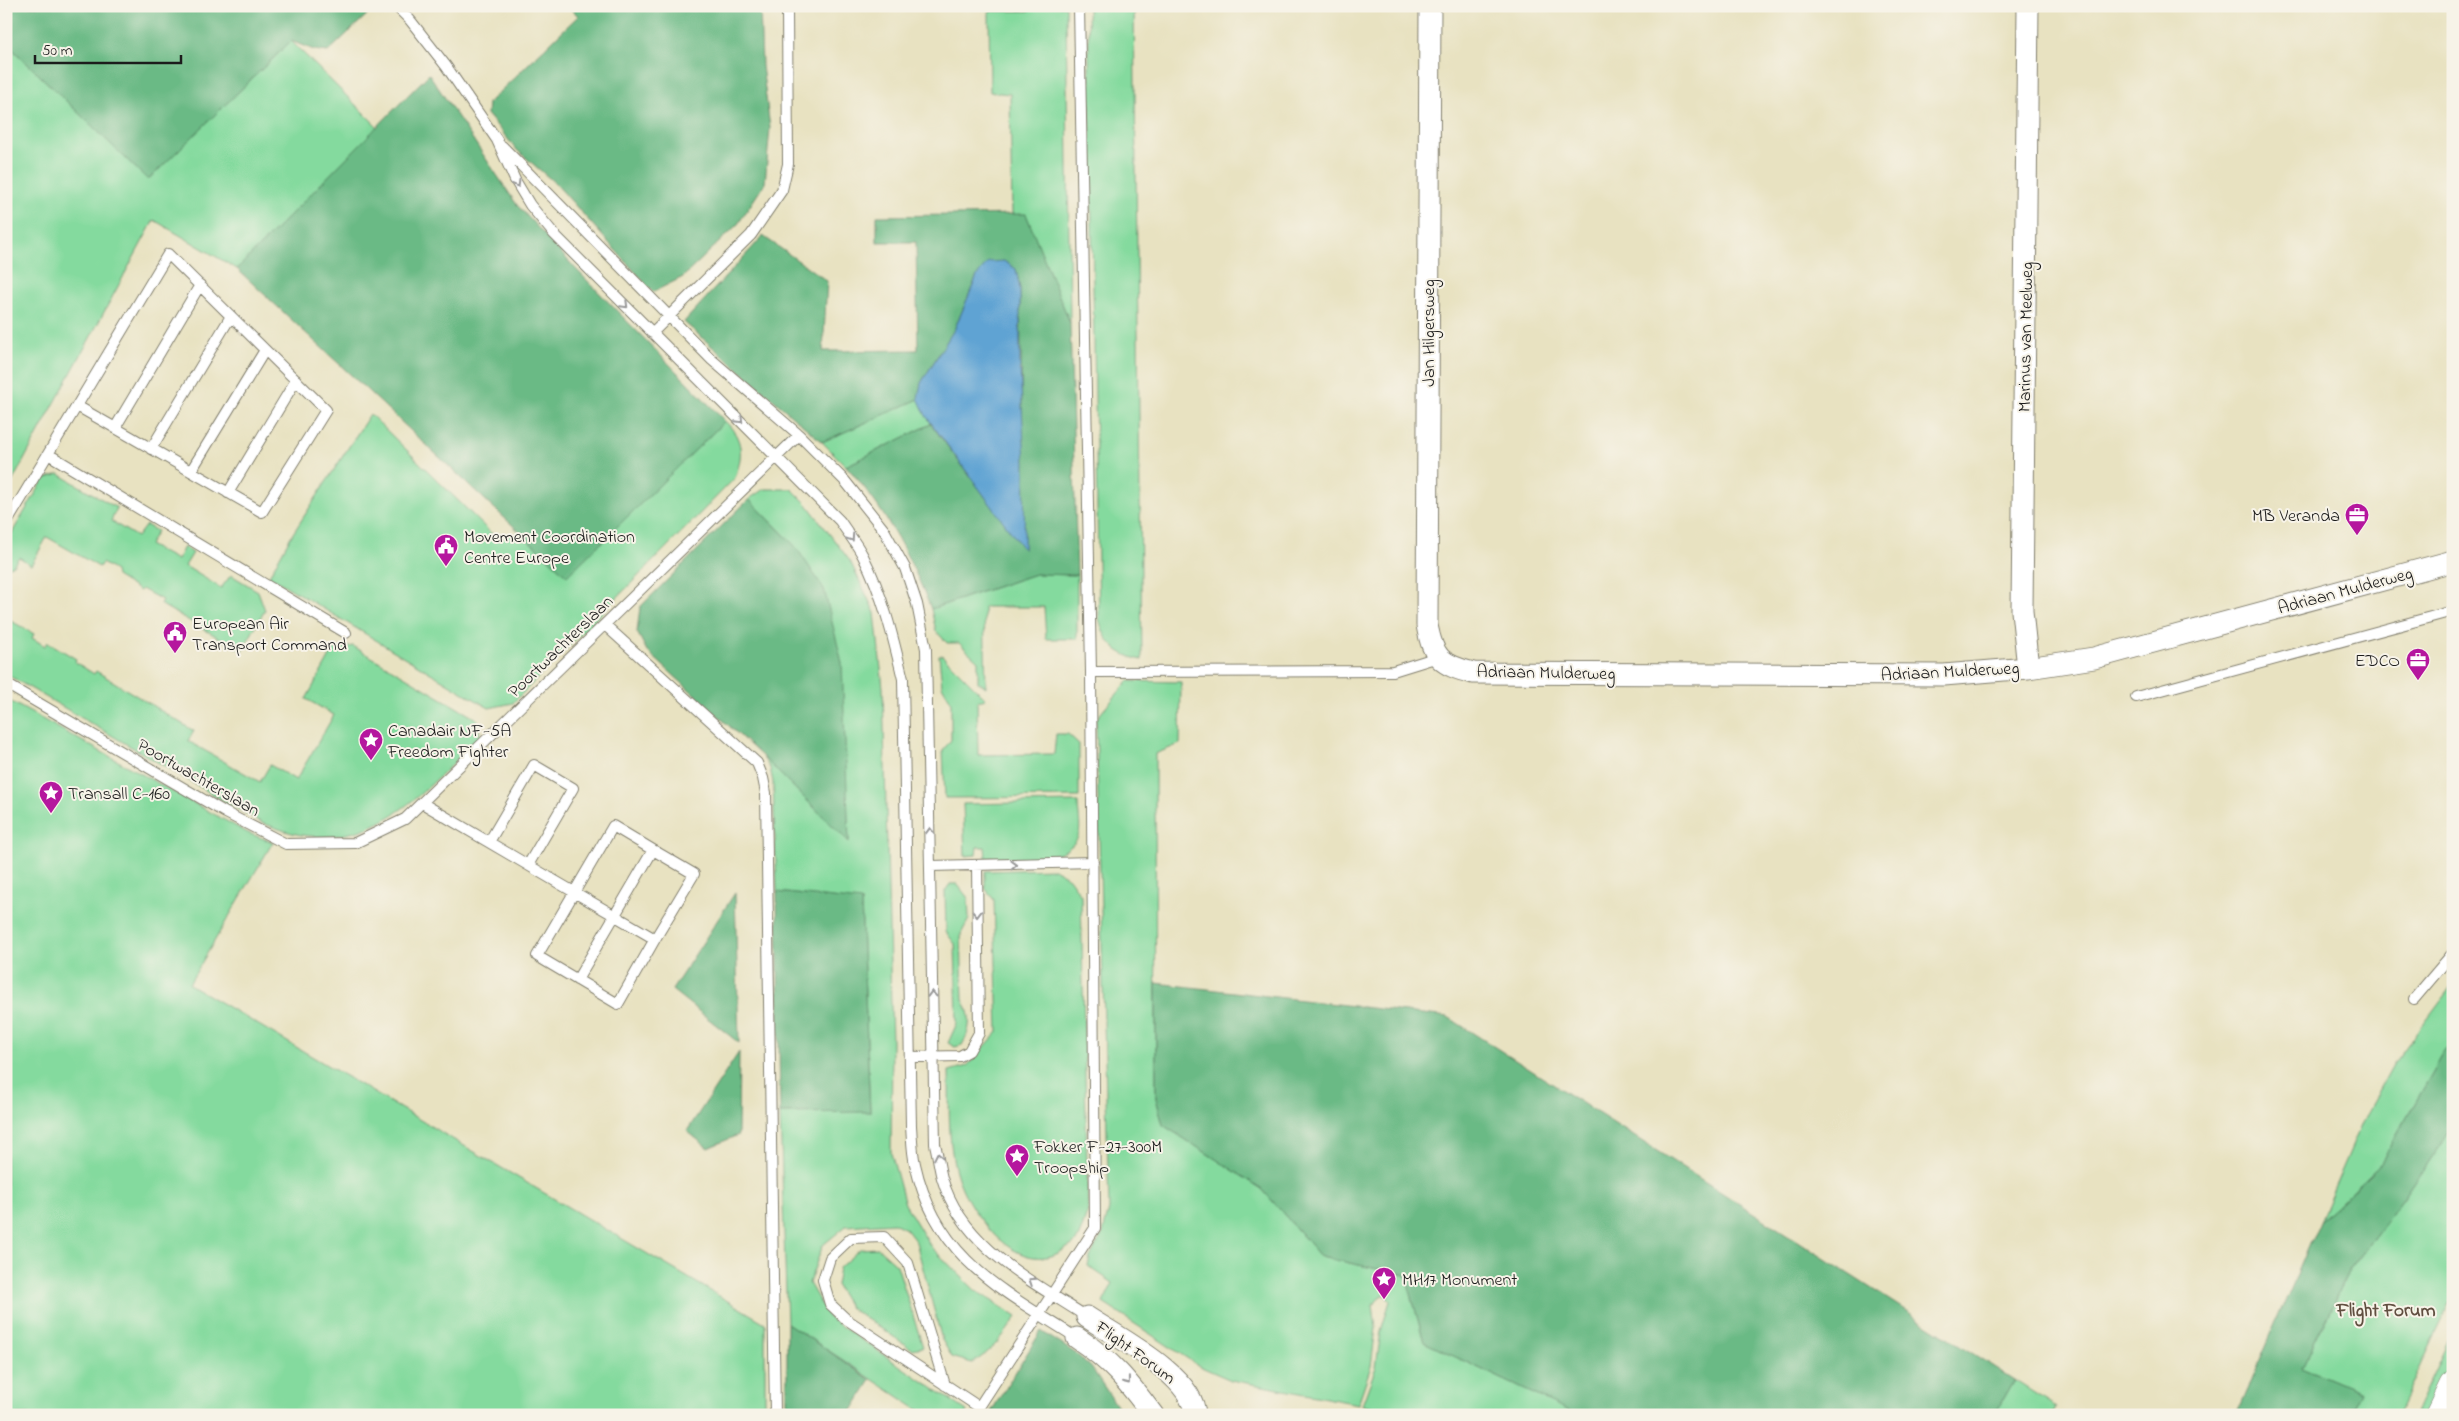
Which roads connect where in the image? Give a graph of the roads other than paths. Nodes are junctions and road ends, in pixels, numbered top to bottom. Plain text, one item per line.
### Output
1 (396, 6) edge
2 (786, 6) edge
3 (1079, 6) edge
4 (1430, 6) edge
5 (2028, 6) edge
6 (496, 140) junction
7 (200, 285) junction
8 (231, 316) junction
9 (669, 316) junction
10 (652, 333) junction
11 (265, 350) junction
12 (296, 380) junction
13 (77, 406) junction
14 (115, 428) junction
15 (799, 435) junction
16 (151, 449) junction
17 (48, 454) junction
18 (776, 457) junction
19 (191, 471) junction
20 (228, 493) junction
21 (6, 524) edge
22 (2453, 560) edge
23 (2453, 611) edge
24 (605, 625) junction
25 (346, 633) dead end
26 (1438, 657) junction
27 (2028, 668) junction
28 (1091, 672) junction
29 (6, 684) edge
30 (2136, 697) dead end
31 (422, 803) junction
32 (489, 842) junction
33 (653, 850) junction
34 (1093, 862) junction
35 (528, 865) junction
36 (930, 866) junction
37 (977, 866) junction
38 (574, 892) junction
39 (615, 916) junction
40 (655, 939) junction
41 (2453, 954) edge
42 (577, 980) junction
43 (2414, 999) dead end
44 (910, 1057) junction
45 (934, 1057) junction
46 (1053, 1295) junction
47 (1040, 1314) junction
48 (1087, 1317) joint
49 (1077, 1338) joint
50 (945, 1385) junction
51 (2453, 1386) edge
52 (775, 1415) edge
53 (1153, 1415) edge
54 (1195, 1415) edge
55 (2440, 1415) edge

1 - 6 lane
2 - 9 lane
3 - 28 lane
4 - 26 street, Jan Hilgersweg
5 - 27 street, Marinus van Meelweg
6 - 9 lane
6 -> 10 lane
7 - 8 lane
7 - 13 lane
7 - 14 lane
8 - 11 lane
8 - 16 lane
9 - 10 lane
9 - 15 lane
10 -> 18 lane
11 - 12 lane
11 - 19 lane
12 - 20 lane
12 - 20 lane
13 - 14 lane
13 - 17 lane
14 - 16 lane
15 - 18 lane, Poortwachterslaan
36 -> 15 lane
16 - 19 lane
17 - 21 lane
17 - 25 lane
18 - 24 lane, Poortwachterslaan
18 -> 44 lane
19 - 20 lane
22 - 27 street, Adriaan Mulderweg
23 - 30 lane
24 - 31 lane, Poortwachterslaan
24 - 52 lane
26 - 27 street, Adriaan Mulderweg
26 - 28 lane
28 - 34 lane
29 - 31 lane, Poortwachterslaan
31 - 32 lane
32 - 35 lane
32 - 35 lane
33 - 38 lane
33 - 39 lane
33 - 40 lane
37 -> 34 lane
34 - 46 lane
35 - 38 lane
36 - 37 lane
45 -> 36 lane
37 -> 45 lane
38 - 39 lane
38 - 42 lane
39 - 40 lane
39 - 42 lane
40 - 42 lane
41 - 43 lane
44 - 45 lane
44 - 47 lane
46 -> 45 lane
46 - 47 lane
46 - 48 lane
47 - 49 lane
47 - 50 lane
48 - 54 street, Flight Forum
49 -> 53 street, Flight Forum
50 - 50 lane
51 - 55 main road

